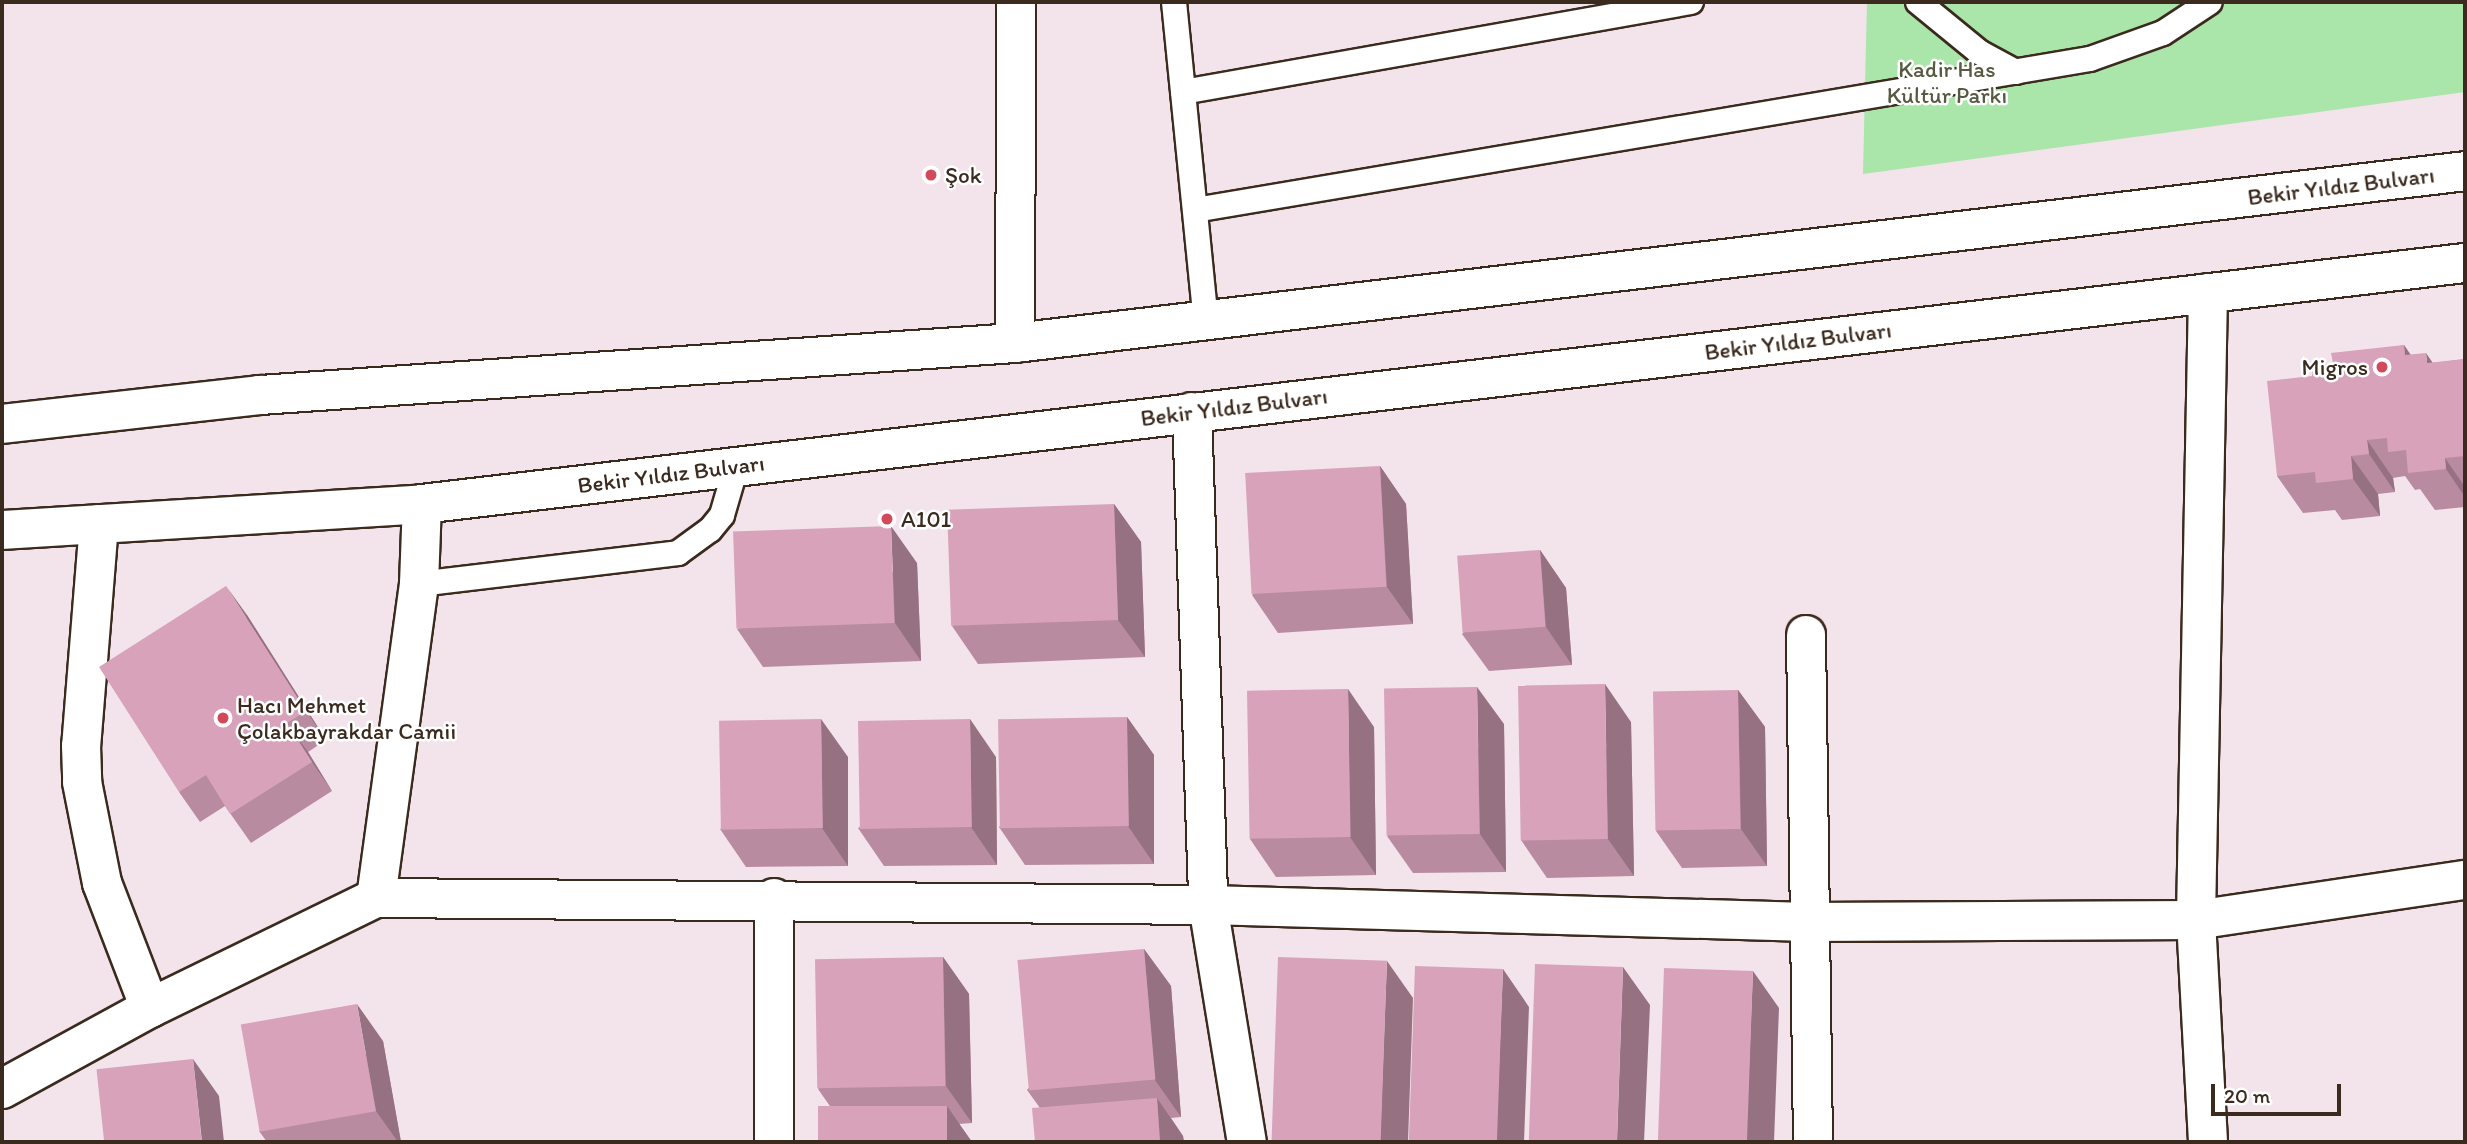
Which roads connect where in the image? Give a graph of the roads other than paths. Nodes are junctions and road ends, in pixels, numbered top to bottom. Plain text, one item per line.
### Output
1 (1016, 2) edge
2 (1174, 2) edge
3 (1691, 2) edge
4 (1917, 2) edge
5 (2210, 2) edge
6 (2016, 72) junction
7 (1183, 92) junction
8 (2465, 171) edge
9 (1195, 209) junction
10 (2465, 263) edge
11 (2208, 293) junction
12 (1206, 322) junction
13 (1015, 343) junction
14 (1192, 412) junction
15 (2, 424) edge
16 (736, 467) junction
17 (422, 504) junction
18 (99, 524) junction
19 (2, 530) edge
20 (419, 584) junction
21 (1806, 635) dead end
22 (2465, 880) edge
23 (376, 898) junction
24 (774, 898) junction
25 (1208, 905) junction
26 (2196, 920) junction
27 (1808, 922) junction
28 (150, 1008) junction
29 (2, 1089) edge
30 (774, 1142) edge
31 (1247, 1142) edge
32 (1813, 1142) edge
33 (2208, 1142) edge

1 - 13 street
2 - 7 lane
3 - 7 lane
4 - 6 lane
5 - 6 lane
6 - 9 lane
7 - 9 lane
8 - 12 street, Bekir Yıldız Bulvarı
9 - 12 lane
10 - 11 street, Bekir Yıldız Bulvarı
11 - 14 street, Bekir Yıldız Bulvarı
11 - 26 street
12 - 13 street, Bekir Yıldız Bulvarı
13 - 15 street, Bekir Yıldız Bulvarı
14 - 16 street, Bekir Yıldız Bulvarı
14 - 25 street
16 - 17 street, Bekir Yıldız Bulvarı
16 - 20 lane
17 - 18 street, Bekir Yıldız Bulvarı
17 - 20 street
18 - 19 street, Bekir Yıldız Bulvarı
18 - 28 street
20 - 23 street
21 - 27 street
22 - 26 street
23 - 24 street
23 - 28 street
24 - 25 street
24 - 30 street
25 - 27 street
25 - 31 street
26 - 27 street
26 - 33 street
27 - 32 street
28 - 29 street

